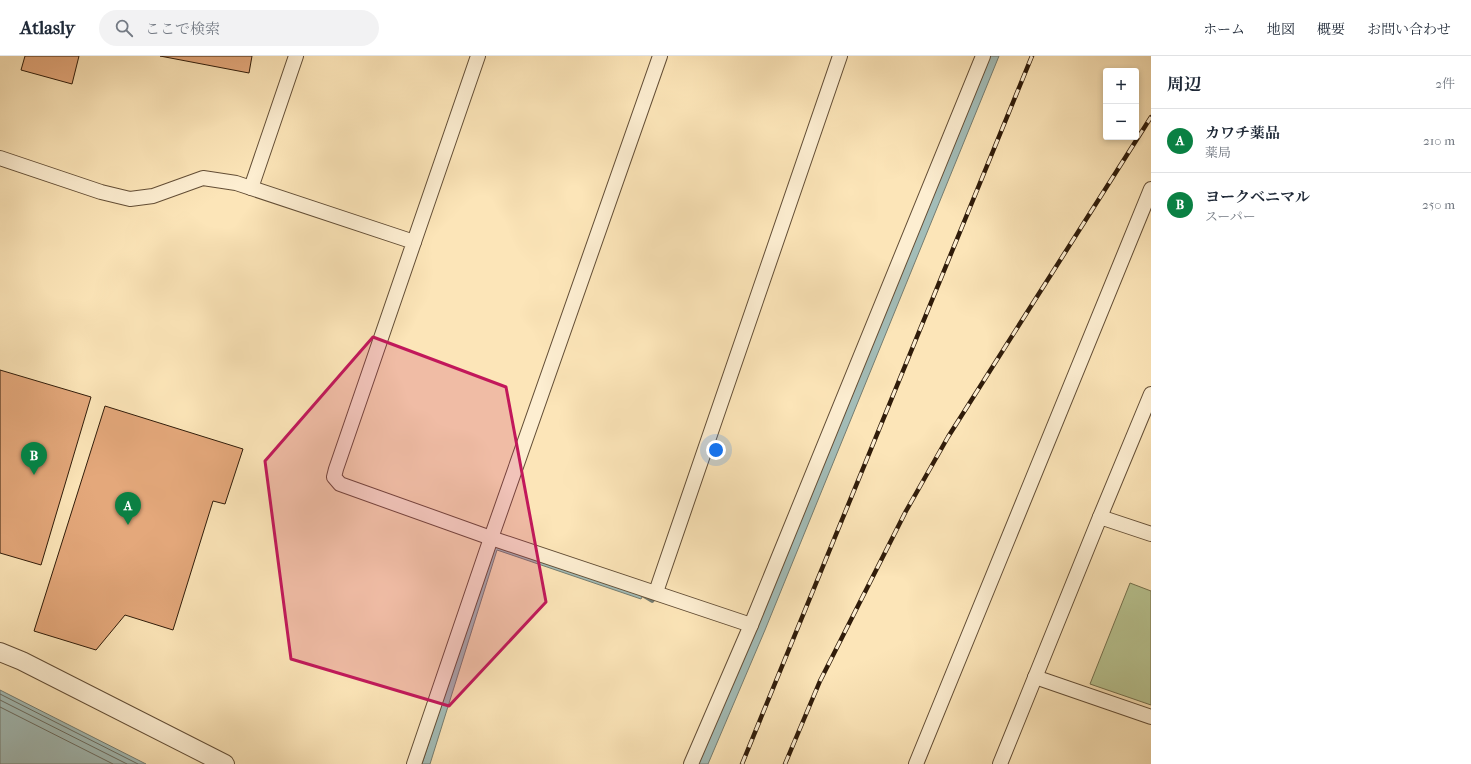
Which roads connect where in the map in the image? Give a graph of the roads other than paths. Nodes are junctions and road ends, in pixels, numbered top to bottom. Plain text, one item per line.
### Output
1 (296, 56) edge
2 (478, 56) edge
3 (660, 56) edge
4 (840, 56) edge
5 (983, 56) edge
6 (0, 158) edge
7 (251, 188) junction
8 (1151, 189) edge
9 (414, 242) junction
10 (1151, 394) edge
11 (1100, 517) junction
12 (1151, 534) edge
13 (491, 538) junction
14 (656, 592) junction
15 (751, 625) junction
16 (0, 652) edge
17 (1035, 677) junction
18 (1151, 717) edge
19 (225, 764) edge
20 (414, 764) edge
21 (691, 764) edge
22 (916, 764) edge
23 (1000, 764) edge

1 - 7 street
2 - 9 street
3 - 13 street
4 - 14 street
5 - 15 street
6 - 7 street
7 - 9 street
8 - 22 street
9 - 13 street
10 - 11 street
11 - 12 street
11 - 17 street
13 - 14 street
13 - 20 street
14 - 15 street
15 - 21 street
16 - 19 street
17 - 18 street
17 - 23 street

